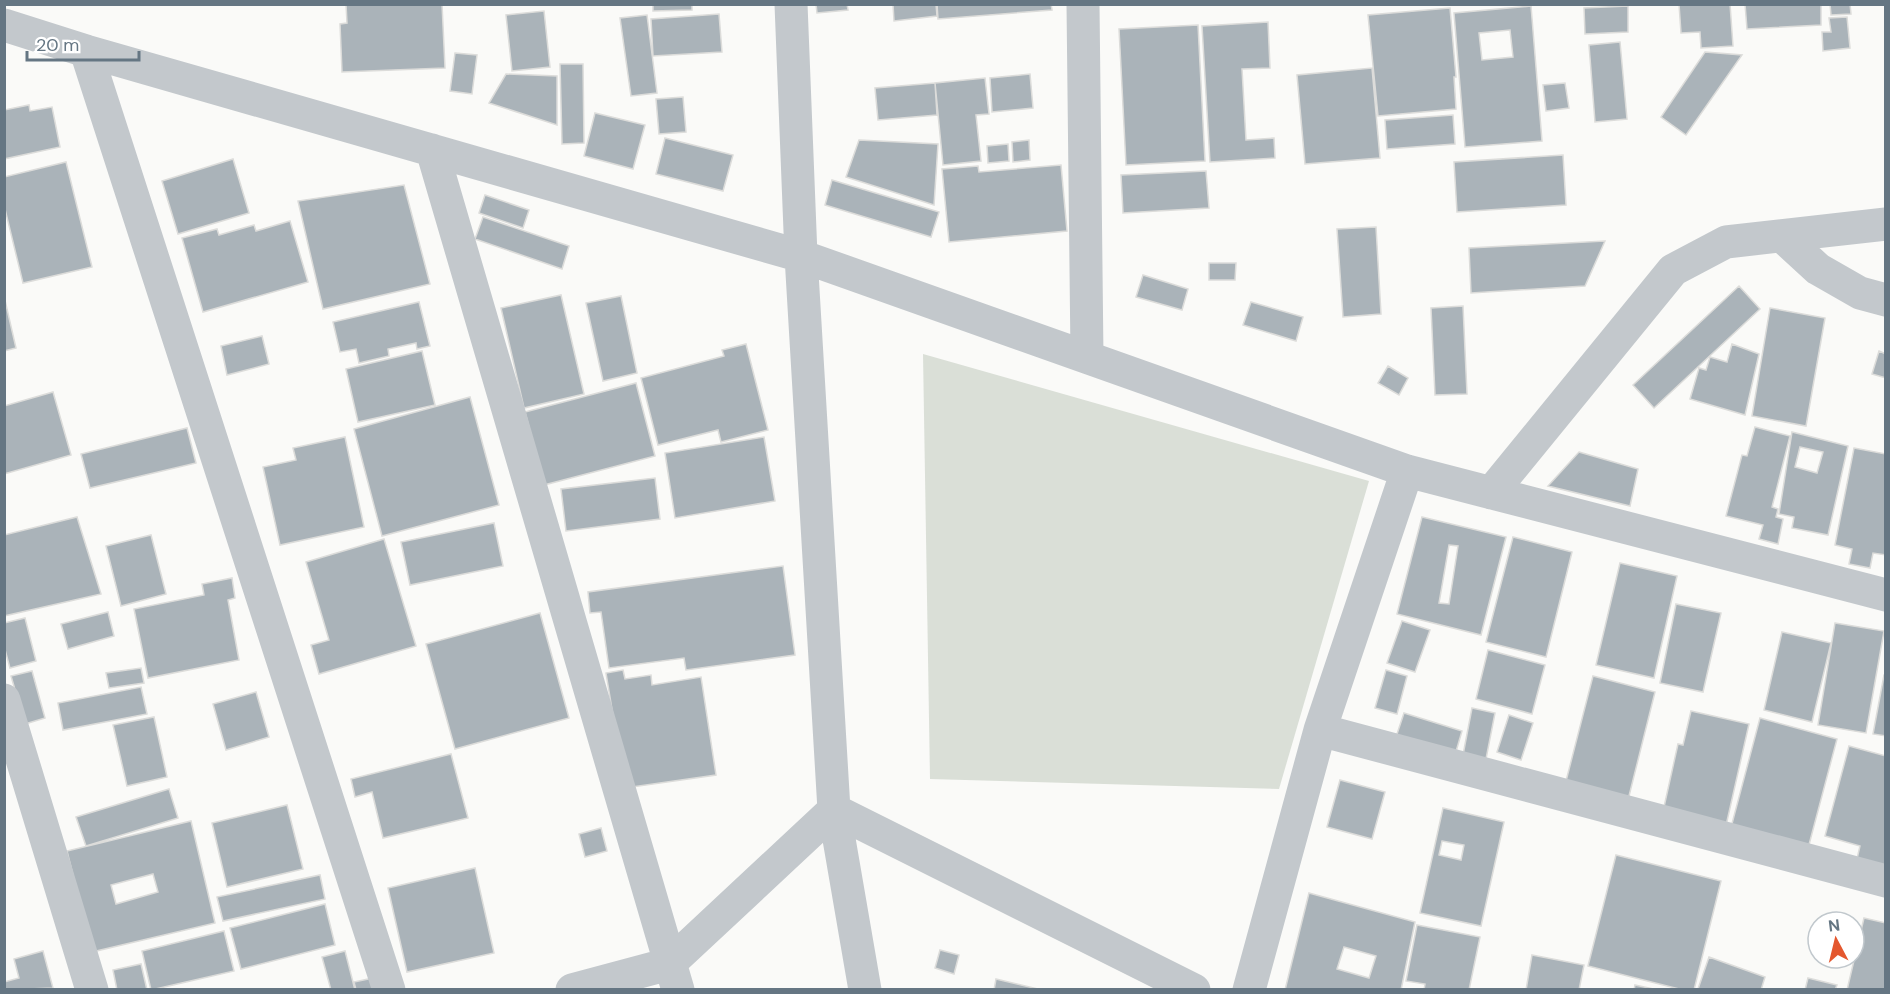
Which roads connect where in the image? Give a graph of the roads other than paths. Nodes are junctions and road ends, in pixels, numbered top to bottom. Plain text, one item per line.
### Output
1 (791, 4) edge
2 (1083, 4) edge
3 (4, 25) edge
4 (86, 51) junction
5 (432, 150) junction
6 (1886, 224) edge
7 (1782, 236) junction
8 (801, 256) junction
9 (1886, 300) edge
10 (1088, 357) junction
11 (1407, 471) junction
12 (1491, 493) junction
13 (1886, 595) edge
14 (4, 700) edge
15 (1320, 730) junction
16 (834, 810) junction
17 (1886, 881) edge
18 (673, 977) edge
19 (92, 990) edge
20 (389, 990) edge
21 (572, 990) edge
22 (865, 990) edge
23 (1194, 990) edge
24 (1249, 990) edge

1 - 8 street
2 - 10 street
3 - 4 street
4 - 5 street
4 - 20 street
5 - 8 street
5 - 18 street
6 - 7 street
7 - 9 street
7 - 12 street
8 - 10 street
8 - 16 street
10 - 11 street
11 - 12 street
11 - 15 street
12 - 13 street
14 - 19 street
15 - 17 street
15 - 24 street
16 - 18 street
16 - 22 street
16 - 23 street
18 - 21 street

